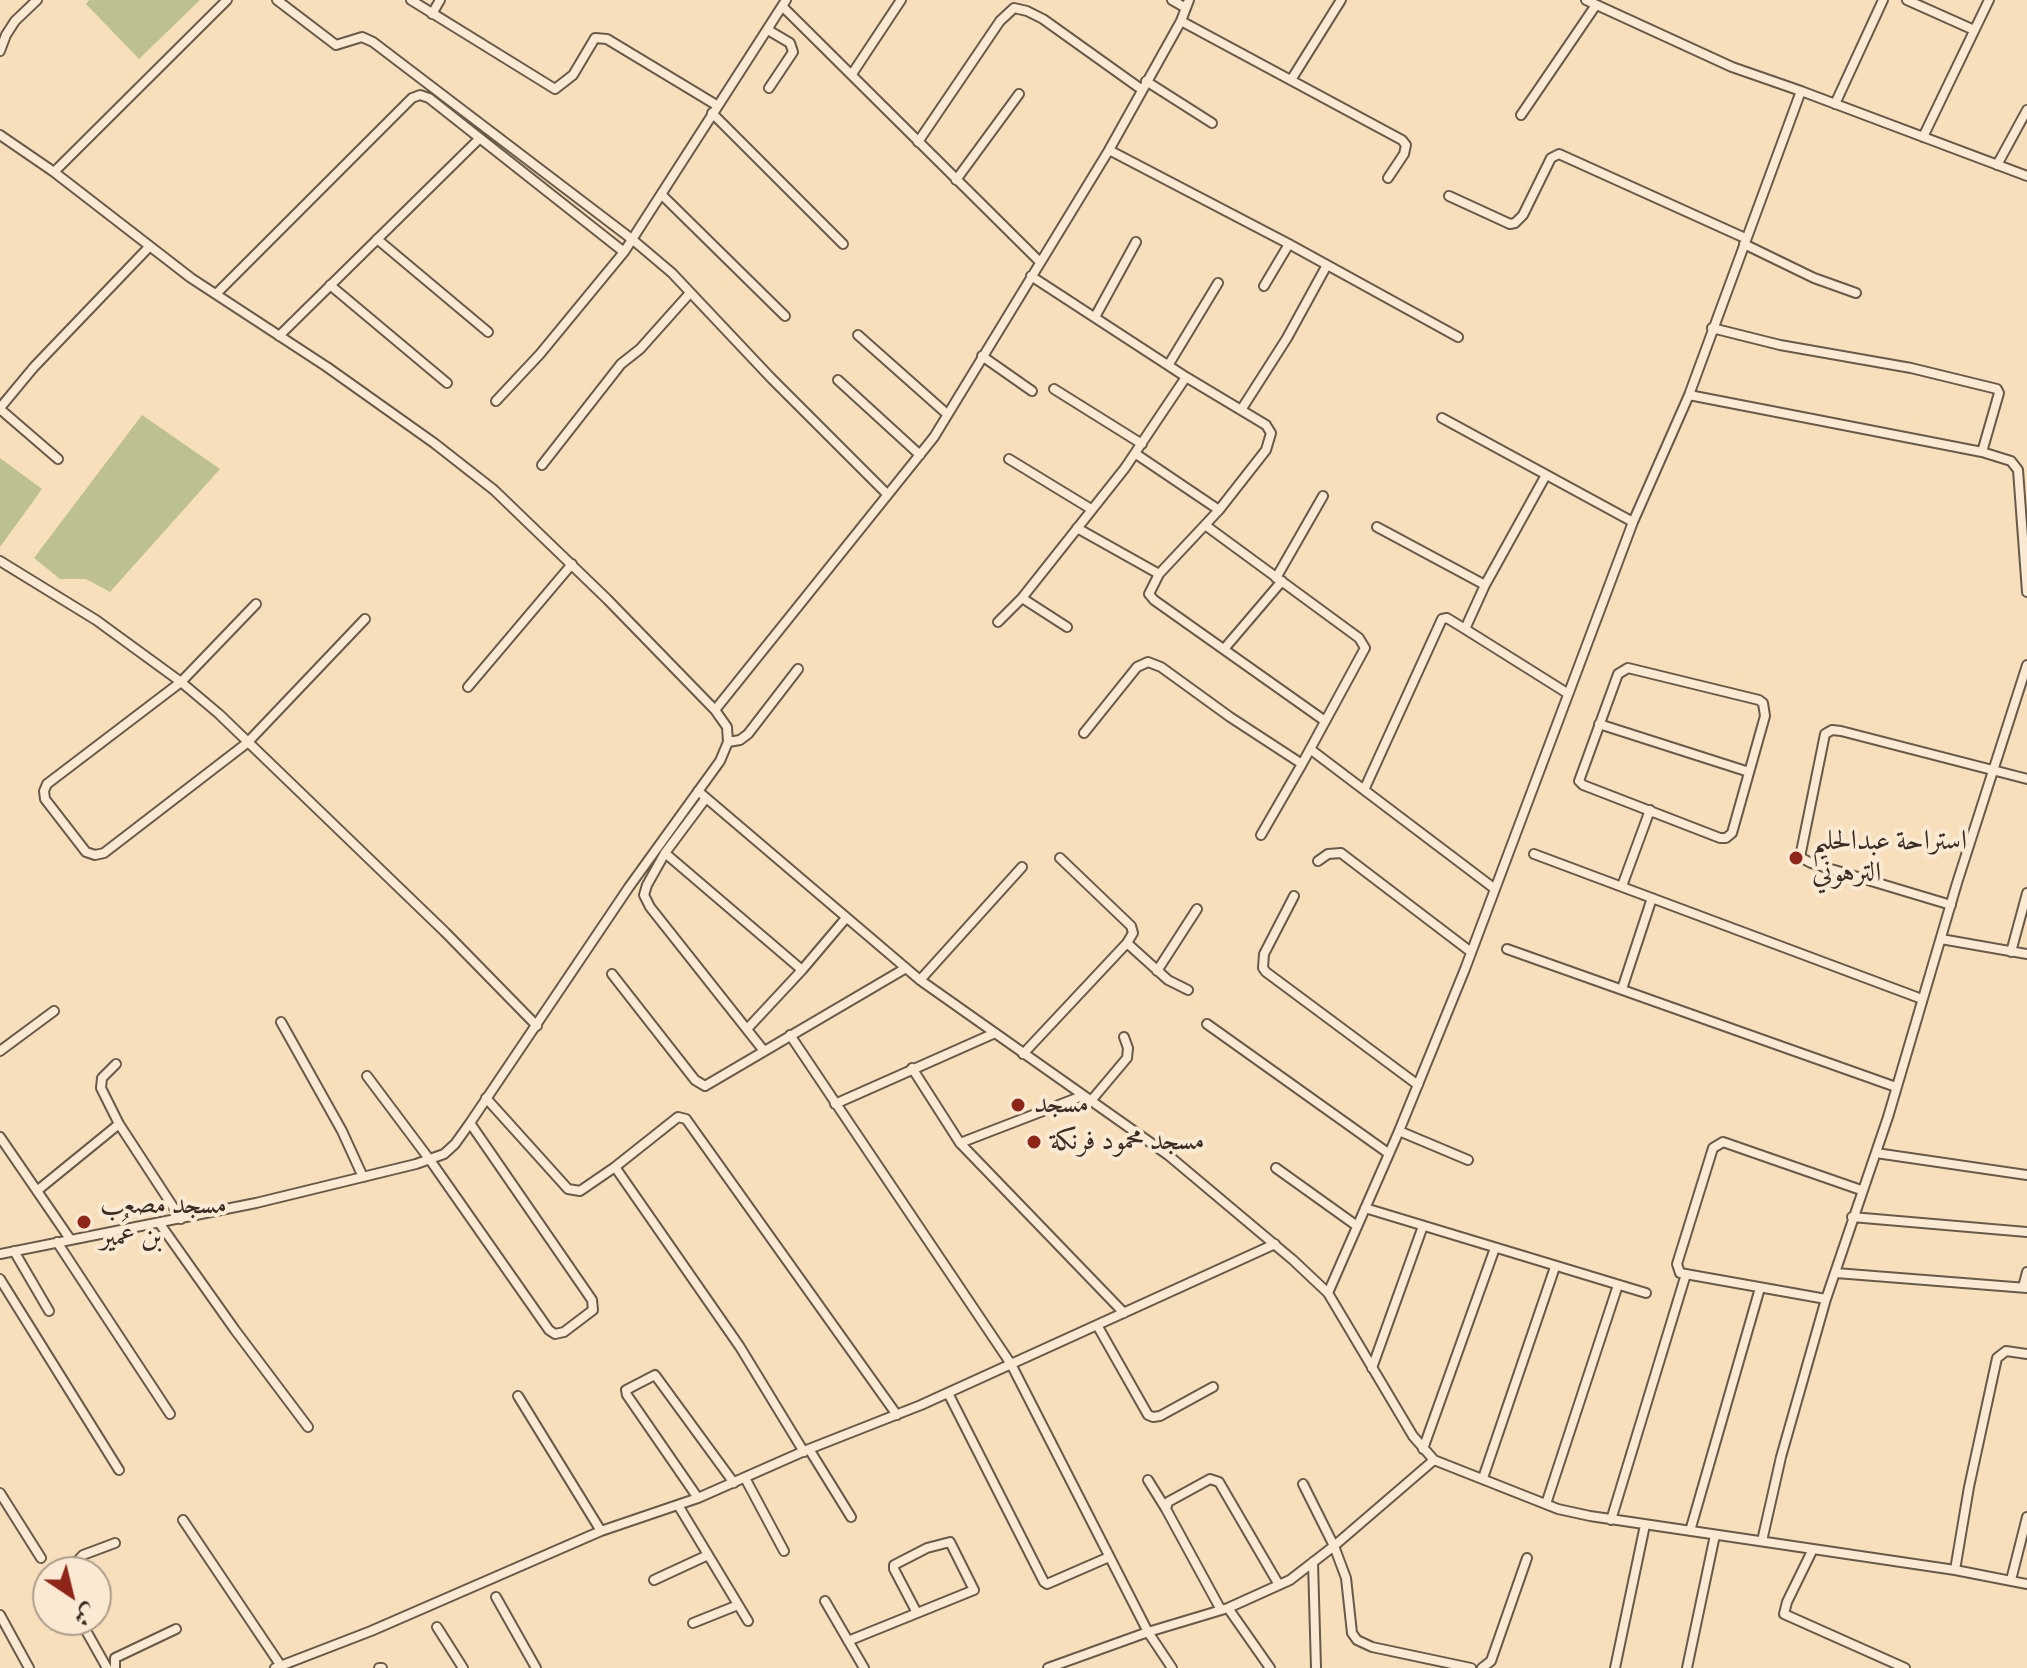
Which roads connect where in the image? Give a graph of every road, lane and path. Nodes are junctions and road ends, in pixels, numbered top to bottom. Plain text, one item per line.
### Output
1 (37, 0) edge
2 (227, 0) edge
3 (277, 0) edge
4 (411, 0) edge
5 (440, 0) edge
6 (901, 0) edge
7 (1172, 0) edge
8 (1341, 0) edge
9 (1586, 0) edge
10 (1883, 0) edge
11 (1907, 0) edge
12 (1989, 0) edge
13 (784, 3) edge
14 (1188, 4) edge
15 (1596, 5) junction
16 (432, 14) junction
17 (1181, 21) junction
18 (768, 30) junction
19 (1974, 30) junction
20 (0, 51) edge
21 (852, 74) junction
22 (1291, 80) junction
23 (1144, 85) junction
24 (769, 88) dead end
25 (1801, 91) junction
26 (1019, 94) dead end
27 (1835, 104) junction
28 (715, 110) junction
29 (2027, 110) edge
30 (1521, 115) dead end
31 (1212, 123) dead end
32 (0, 135) edge
33 (1923, 137) junction
34 (479, 139) junction
35 (918, 142) junction
36 (1109, 150) junction
37 (1997, 165) junction
38 (54, 172) junction
39 (2027, 176) edge
40 (1388, 178) dead end
41 (956, 180) junction
42 (662, 195) junction
43 (1449, 196) dead end
44 (377, 239) junction
45 (633, 240) junction
46 (1744, 241) junction
47 (1136, 242) dead end
48 (843, 244) dead end
49 (1289, 244) junction
50 (149, 247) junction
51 (624, 252) junction
52 (1039, 261) junction
53 (1327, 265) junction
54 (1031, 276) junction
55 (1218, 283) dead end
56 (330, 285) junction
57 (1264, 286) dead end
58 (690, 293) junction
59 (1856, 293) dead end
60 (216, 294) junction
61 (785, 316) dead end
62 (1095, 317) junction
63 (1712, 328) junction
64 (488, 332) dead end
65 (858, 335) dead end
66 (279, 336) junction
67 (1458, 337) dead end
68 (982, 356) junction
69 (1169, 364) junction
70 (1186, 377) junction
71 (838, 380) dead end
72 (447, 383) dead end
73 (1054, 389) dead end
74 (1032, 391) dead end
75 (1689, 395) junction
76 (496, 401) dead end
77 (0, 408) edge
78 (1241, 410) junction
79 (947, 414) junction
80 (1442, 418) dead end
81 (1142, 444) junction
82 (1982, 452) junction
83 (1136, 454) junction
84 (920, 455) junction
85 (58, 459) dead end
86 (1009, 459) dead end
87 (542, 465) dead end
88 (1546, 475) junction
89 (887, 494) junction
90 (1323, 496) dead end
91 (2024, 504) edge
92 (1091, 509) junction
93 (1219, 510) junction
94 (1633, 522) junction
95 (1205, 525) junction
96 (1377, 527) dead end
97 (1077, 528) junction
98 (0, 561) edge
99 (572, 564) junction
100 (1159, 574) junction
101 (1279, 580) junction
102 (1485, 585) junction
103 (2027, 592) edge
104 (1022, 598) junction
105 (256, 604) dead end
106 (365, 619) dead end
107 (998, 622) dead end
108 (1067, 627) dead end
109 (1465, 629) junction
110 (1224, 649) junction
111 (2027, 665) edge
112 (798, 669) dead end
113 (181, 682) junction
114 (468, 687) dead end
115 (1567, 693) junction
116 (715, 710) junction
117 (1325, 721) junction
118 (1599, 724) junction
119 (1084, 733) dead end
120 (728, 742) junction
121 (247, 743) junction
122 (1310, 749) junction
123 (1302, 764) junction
124 (1994, 770) junction
125 (1749, 772) junction
126 (2027, 779) edge
127 (1364, 790) junction
128 (698, 791) junction
129 (706, 798) junction
130 (1650, 810) junction
131 (1261, 835) dead end
132 (665, 853) junction
133 (1534, 854) dead end
134 (1060, 858) dead end
135 (1318, 861) dead end
136 (1022, 867) dead end
137 (1622, 886) junction
138 (1495, 889) junction
139 (2027, 893) edge
140 (1294, 896) dead end
141 (1652, 898) junction
142 (1951, 905) junction
143 (1197, 909) dead end
144 (846, 918) junction
145 (1941, 939) junction
146 (1127, 943) junction
147 (1507, 949) dead end
148 (1471, 952) junction
149 (2011, 952) junction
150 (2027, 954) edge
151 (906, 968) junction
152 (802, 970) junction
153 (1157, 971) junction
154 (612, 974) dead end
155 (920, 980) junction
156 (1622, 989) junction
157 (1188, 990) dead end
158 (1922, 999) junction
159 (54, 1011) dead end
160 (281, 1022) dead end
161 (1207, 1024) dead end
162 (537, 1026) junction
163 (748, 1028) junction
164 (995, 1033) junction
165 (790, 1035) junction
166 (1124, 1037) dead end
167 (0, 1051) edge
168 (764, 1051) junction
169 (1023, 1054) junction
170 (116, 1064) dead end
171 (912, 1068) junction
172 (367, 1076) dead end
173 (1418, 1085) junction
174 (1896, 1087) junction
175 (486, 1098) junction
176 (1086, 1099) junction
177 (835, 1104) junction
178 (470, 1123) junction
179 (119, 1124) junction
180 (1399, 1131) junction
181 (0, 1137) edge
182 (960, 1143) junction
183 (1388, 1153) junction
184 (1876, 1153) junction
185 (430, 1160) junction
186 (1468, 1160) dead end
187 (615, 1167) junction
188 (1276, 1168) dead end
189 (2027, 1175) edge
190 (363, 1177) junction
191 (38, 1190) junction
192 (1861, 1190) junction
193 (1365, 1208) junction
194 (1852, 1217) junction
195 (181, 1219) junction
196 (160, 1224) junction
197 (1357, 1226) junction
198 (1423, 1226) junction
199 (2027, 1232) edge
200 (70, 1239) junction
201 (57, 1242) junction
202 (1275, 1244) junction
203 (1495, 1248) junction
204 (14, 1251) junction
205 (0, 1254) edge
206 (1555, 1267) junction
207 (2027, 1272) edge
208 (1836, 1273) junction
209 (1686, 1274) junction
210 (0, 1279) edge
211 (1618, 1285) junction
212 (2025, 1287) edge
213 (1760, 1288) junction
214 (1328, 1293) junction
215 (1646, 1293) dead end
216 (1826, 1299) junction
217 (49, 1311) dead end
218 (1124, 1313) junction
219 (1097, 1325) junction
220 (2027, 1354) edge
221 (1011, 1364) junction
222 (1372, 1368) junction
223 (1213, 1387) dead end
224 (948, 1393) junction
225 (518, 1396) dead end
226 (170, 1414) dead end
227 (897, 1415) junction
228 (308, 1427) dead end
229 (1423, 1449) junction
230 (807, 1451) junction
231 (1434, 1460) junction
232 (119, 1470) dead end
233 (745, 1478) junction
234 (1483, 1478) junction
235 (1148, 1480) dead end
236 (734, 1483) junction
237 (1303, 1484) dead end
238 (0, 1493) edge
239 (698, 1498) junction
240 (1546, 1504) junction
241 (678, 1505) junction
242 (1166, 1509) junction
243 (851, 1517) dead end
244 (2027, 1517) edge
245 (183, 1520) dead end
246 (1611, 1520) junction
247 (1645, 1525) junction
248 (601, 1531) junction
249 (1690, 1531) junction
250 (1715, 1535) junction
251 (1762, 1541) junction
252 (115, 1543) dead end
253 (1334, 1546) junction
254 (784, 1551) dead end
255 (1812, 1551) junction
256 (708, 1555) junction
257 (40, 1556) edge
258 (82, 1556) edge
259 (1109, 1557) junction
260 (1527, 1558) dead end
261 (1313, 1562) junction
262 (1955, 1570) junction
263 (654, 1580) dead end
264 (2011, 1580) junction
265 (2027, 1584) edge
266 (1279, 1585) junction
267 (496, 1597) dead end
268 (825, 1601) dead end
269 (738, 1605) junction
270 (1224, 1609) junction
271 (917, 1613) junction
272 (0, 1615) edge
273 (748, 1621) dead end
274 (693, 1623) dead end
275 (437, 1627) dead end
276 (176, 1629) dead end
277 (1148, 1632) junction
278 (89, 1636) edge
279 (848, 1641) junction
280 (278, 1667) edge
281 (29, 1668) edge
282 (107, 1668) edge
283 (115, 1668) edge
284 (463, 1668) edge
285 (536, 1668) edge
286 (864, 1668) edge
287 (1048, 1668) edge
288 (1172, 1668) edge
289 (1270, 1668) edge
290 (1316, 1668) edge
291 (1471, 1668) edge
292 (1482, 1668) edge
293 (1615, 1668) edge
294 (1687, 1668) edge
295 (1905, 1668) edge

1 - 20 street
2 - 38 street
3 - 45 street
4 - 16 street
5 - 16 street
6 - 21 street
7 - 14 street
8 - 22 street
9 - 15 street
10 - 27 street
11 - 19 street
12 - 19 street
13 - 18 street
13 - 21 street
14 - 17 street
15 - 25 street
15 - 30 street
16 - 28 street
17 - 22 street
17 - 23 street
18 - 24 street
18 - 28 street
19 - 33 street
21 - 35 street
22 - 40 street
23 - 31 street
23 - 35 street
23 - 36 street
25 - 27 street
25 - 46 street
26 - 41 street
27 - 33 street
28 - 42 street
28 - 48 street
29 - 37 street
32 - 38 street
33 - 37 street
34 - 44 street
34 - 51 street
34 - 60 street
35 - 41 street
36 - 49 street
36 - 52 street
37 - 39 street
38 - 50 street
41 - 52 street
42 - 45 street
42 - 61 street
43 - 46 street
44 - 56 street
44 - 64 street
45 - 51 street
45 - 58 street
46 - 59 street
46 - 63 street
47 - 62 street
49 - 53 street
49 - 57 street
50 - 60 street
50 - 77 street
51 - 76 street
52 - 54 street
53 - 67 street
53 - 78 street
54 - 62 street
54 - 68 street
55 - 69 street
56 - 66 street
56 - 72 street
58 - 87 street
58 - 89 street
60 - 66 street
62 - 69 street
63 - 75 street
63 - 82 street
65 - 79 street
66 - 99 street
68 - 74 street
68 - 79 street
69 - 70 street
70 - 78 street
70 - 81 street
71 - 84 street
73 - 81 street
75 - 82 street
75 - 94 street
77 - 85 street
78 - 93 street
79 - 84 street
80 - 88 street
81 - 83 street
82 - 91 street
83 - 92 street
83 - 93 street
84 - 89 street
86 - 92 street
88 - 94 street
88 - 102 street
89 - 116 street
90 - 101 street
91 - 103 street
92 - 97 street
93 - 95 street
94 - 115 street
95 - 100 street
95 - 101 street
96 - 102 street
97 - 100 street
97 - 104 street
98 - 113 street
99 - 114 street
99 - 116 street
100 - 110 street
101 - 110 street
101 - 117 street
102 - 109 street
104 - 107 street
104 - 108 street
105 - 113 street
106 - 121 street
109 - 115 street
109 - 127 street
110 - 117 street
111 - 124 street
112 - 120 street
113 - 121 street
113 - 121 street
115 - 138 street
116 - 120 street
117 - 122 street
118 - 125 street
118 - 125 street
118 - 130 street
119 - 123 street
120 - 128 street
121 - 162 street
122 - 123 street
122 - 127 street
123 - 131 street
124 - 126 street
124 - 142 street
124 - 142 street
125 - 130 street
127 - 138 street
128 - 129 street
128 - 162 street
129 - 132 street
129 - 144 street
130 - 137 street
132 - 152 street
132 - 163 street
133 - 137 street
134 - 146 street
135 - 148 street
136 - 155 street
137 - 141 street
138 - 148 street
139 - 149 street
140 - 173 street
141 - 156 street
141 - 158 street
142 - 145 street
143 - 153 street
144 - 151 street
144 - 152 street
145 - 149 street
145 - 158 street
146 - 153 street
146 - 169 street
147 - 156 street
148 - 173 street
149 - 150 street
151 - 155 street
151 - 165 street
152 - 163 street
153 - 157 street
154 - 168 street
155 - 164 street
156 - 174 street
158 - 174 street
159 - 167 street
160 - 190 street
161 - 183 street
162 - 175 street
163 - 168 street
164 - 169 street
164 - 171 street
165 - 168 street
165 - 177 street
166 - 176 street
169 - 176 street
170 - 179 street
171 - 177 street
171 - 182 street
172 - 185 street
173 - 180 street
174 - 184 street
175 - 178 street
175 - 187 street
176 - 182 street
176 - 202 street
177 - 221 street
178 - 185 street
178 - 185 street
179 - 191 street
179 - 195 street
180 - 183 street
180 - 186 street
181 - 191 street
182 - 218 street
183 - 193 street
184 - 189 street
184 - 192 street
185 - 190 street
187 - 227 street
187 - 230 street
188 - 197 street
190 - 195 street
191 - 200 street
192 - 194 street
192 - 209 street
193 - 197 street
193 - 198 street
194 - 199 street
194 - 208 street
195 - 196 street
196 - 200 street
196 - 228 street
197 - 214 street
198 - 203 street
198 - 222 street
200 - 201 street
201 - 204 street
201 - 226 street
202 - 214 street
202 - 218 street
203 - 206 street
203 - 229 street
204 - 205 street
204 - 217 street
206 - 211 street
206 - 234 street
207 - 212 street
208 - 212 street
208 - 216 street
209 - 213 street
209 - 246 street
210 - 232 street
211 - 215 street
211 - 240 street
213 - 216 street
213 - 249 street
214 - 222 street
216 - 251 street
218 - 219 street
219 - 221 street
219 - 223 street
220 - 262 street
221 - 224 street
221 - 259 street
222 - 229 street
224 - 227 street
224 - 259 street
225 - 248 street
227 - 230 street
229 - 231 street
230 - 233 street
230 - 243 street
231 - 234 street
231 - 253 street
233 - 236 street
233 - 254 street
234 - 240 street
235 - 242 street
236 - 239 street
236 - 239 street
237 - 253 street
238 - 257 street
239 - 241 street
240 - 246 street
241 - 248 street
241 - 256 street
242 - 266 street
242 - 270 street
244 - 264 street
245 - 280 street
246 - 247 street
247 - 249 street
247 - 293 street
248 - 280 street
249 - 250 street
250 - 251 street
250 - 294 street
251 - 255 street
252 - 258 street
253 - 261 street
253 - 291 street
255 - 262 street
255 - 295 street
256 - 263 street
256 - 269 street
259 - 277 street
260 - 292 street
261 - 266 street
261 - 290 street
262 - 264 street
264 - 265 street
266 - 270 street
267 - 285 street
268 - 279 street
269 - 273 street
269 - 274 street
270 - 277 street
270 - 289 street
271 - 271 street
271 - 279 street
272 - 281 street
275 - 284 street
276 - 283 street
277 - 287 street
277 - 288 street
278 - 282 street
279 - 286 street

